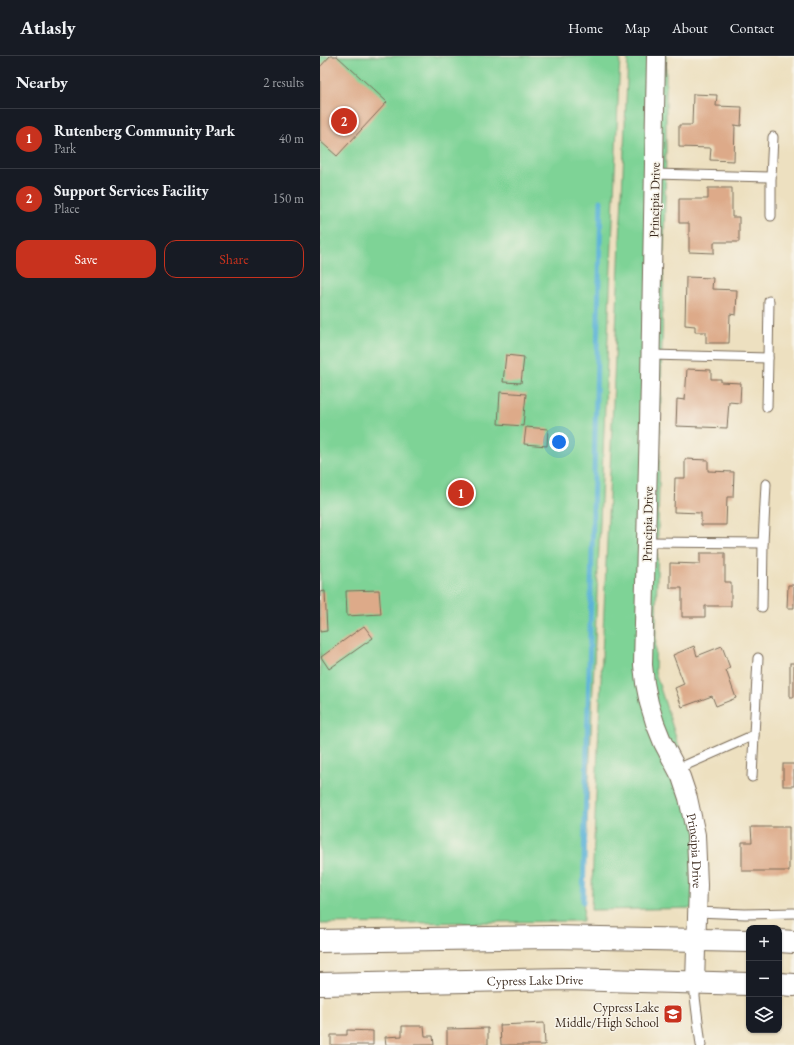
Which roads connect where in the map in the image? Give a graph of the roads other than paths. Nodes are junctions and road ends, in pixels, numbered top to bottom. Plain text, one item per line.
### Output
1 (656, 56) edge
2 (773, 137) dead end
3 (654, 174) junction
4 (771, 177) junction
5 (771, 216) dead end
6 (769, 301) dead end
7 (651, 356) junction
8 (768, 358) junction
9 (767, 407) dead end
10 (766, 484) dead end
11 (646, 542) junction
12 (764, 543) junction
13 (762, 607) dead end
14 (758, 658) dead end
15 (754, 735) junction
16 (677, 769) junction
17 (752, 777) dead end
18 (697, 912) junction
19 (794, 913) edge
20 (697, 940) junction
21 (320, 941) edge
22 (746, 941) edge
23 (782, 942) edge
24 (794, 942) edge
25 (695, 982) junction
26 (320, 984) edge
27 (746, 984) edge
28 (782, 984) edge
29 (794, 985) edge
30 (701, 1045) edge

1 - 3 street, Principia Drive
2 - 4 lane
3 - 4 lane
3 - 7 street, Principia Drive
4 - 5 lane
6 - 8 lane
7 - 8 lane
7 - 11 street, Principia Drive
8 - 9 lane
10 - 12 lane
11 - 12 lane
11 - 16 street, Principia Drive
12 - 13 lane
14 - 15 lane
15 - 16 lane
15 - 17 lane
16 - 18 street, Principia Drive
18 - 19 lane
18 - 20 street, Principia Drive
20 - 21 main road
20 - 22 main road
20 - 25 street, Principia Drive
23 - 24 main road
25 - 26 main road, Cypress Lake Drive
25 - 27 main road, Cypress Lake Drive
25 - 30 lane
28 - 29 main road

